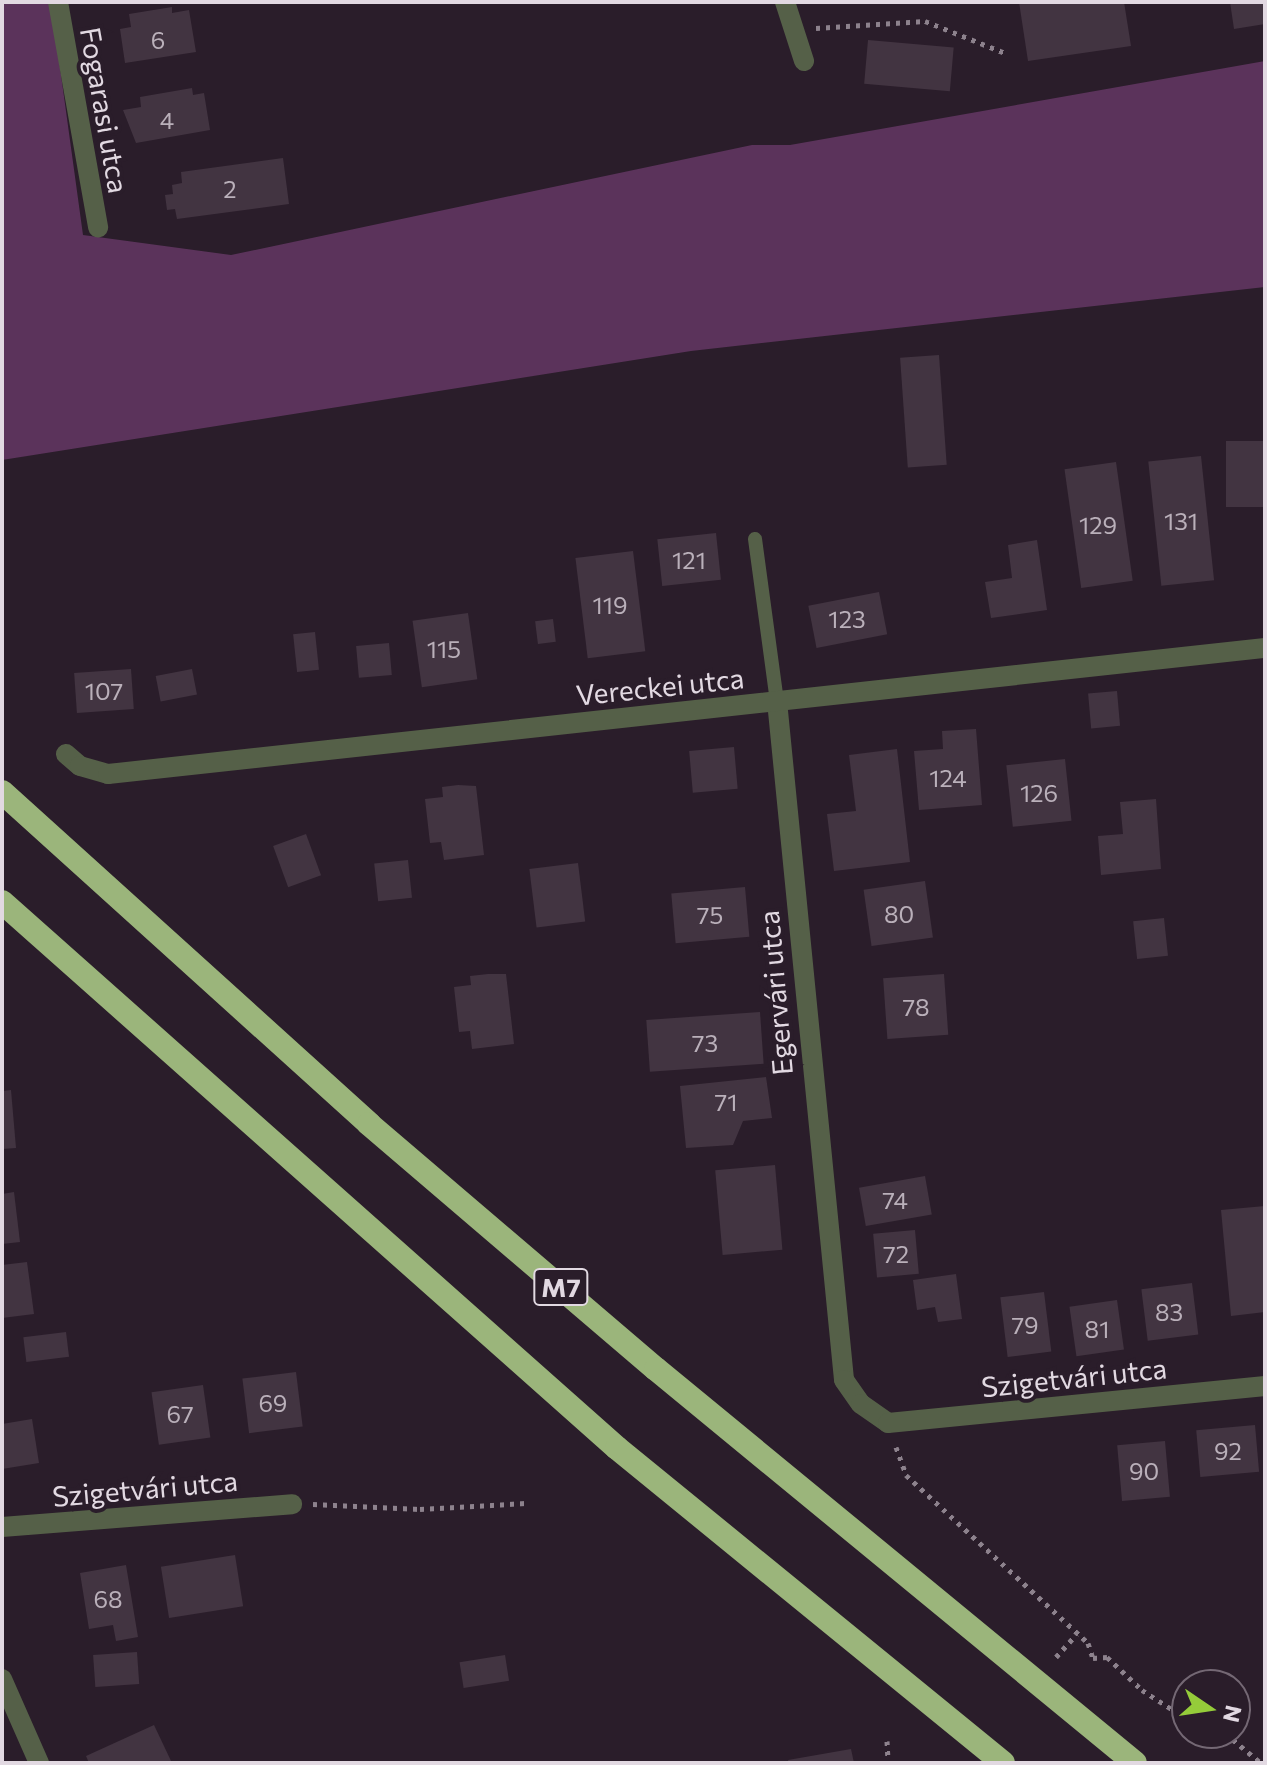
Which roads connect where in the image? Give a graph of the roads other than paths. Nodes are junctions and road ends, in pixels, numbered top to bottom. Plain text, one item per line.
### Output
1 (58, 2) edge
2 (785, 2) edge
3 (804, 61) dead end
4 (98, 227) dead end
5 (755, 539) dead end
6 (1265, 648) edge
7 (777, 701) junction
8 (66, 754) dead end
9 (2, 792) edge
10 (2, 902) edge
11 (1265, 1386) edge
12 (888, 1423) joint
13 (292, 1504) road end
14 (2, 1527) edge
15 (2, 1679) edge
16 (39, 1763) edge
17 (1003, 1763) edge
18 (1135, 1763) edge

1 - 4 street, Fogarasi utca
2 - 3 street
5 - 7 lane, Egervári utca
6 - 7 street, Vereckei utca
7 - 8 street, Vereckei utca
7 - 12 street, Egervári utca
9 - 18 highway, M7
10 - 17 highway
11 - 12 street, Szigetvári utca
13 - 14 street, Szigetvári utca
15 - 16 street

